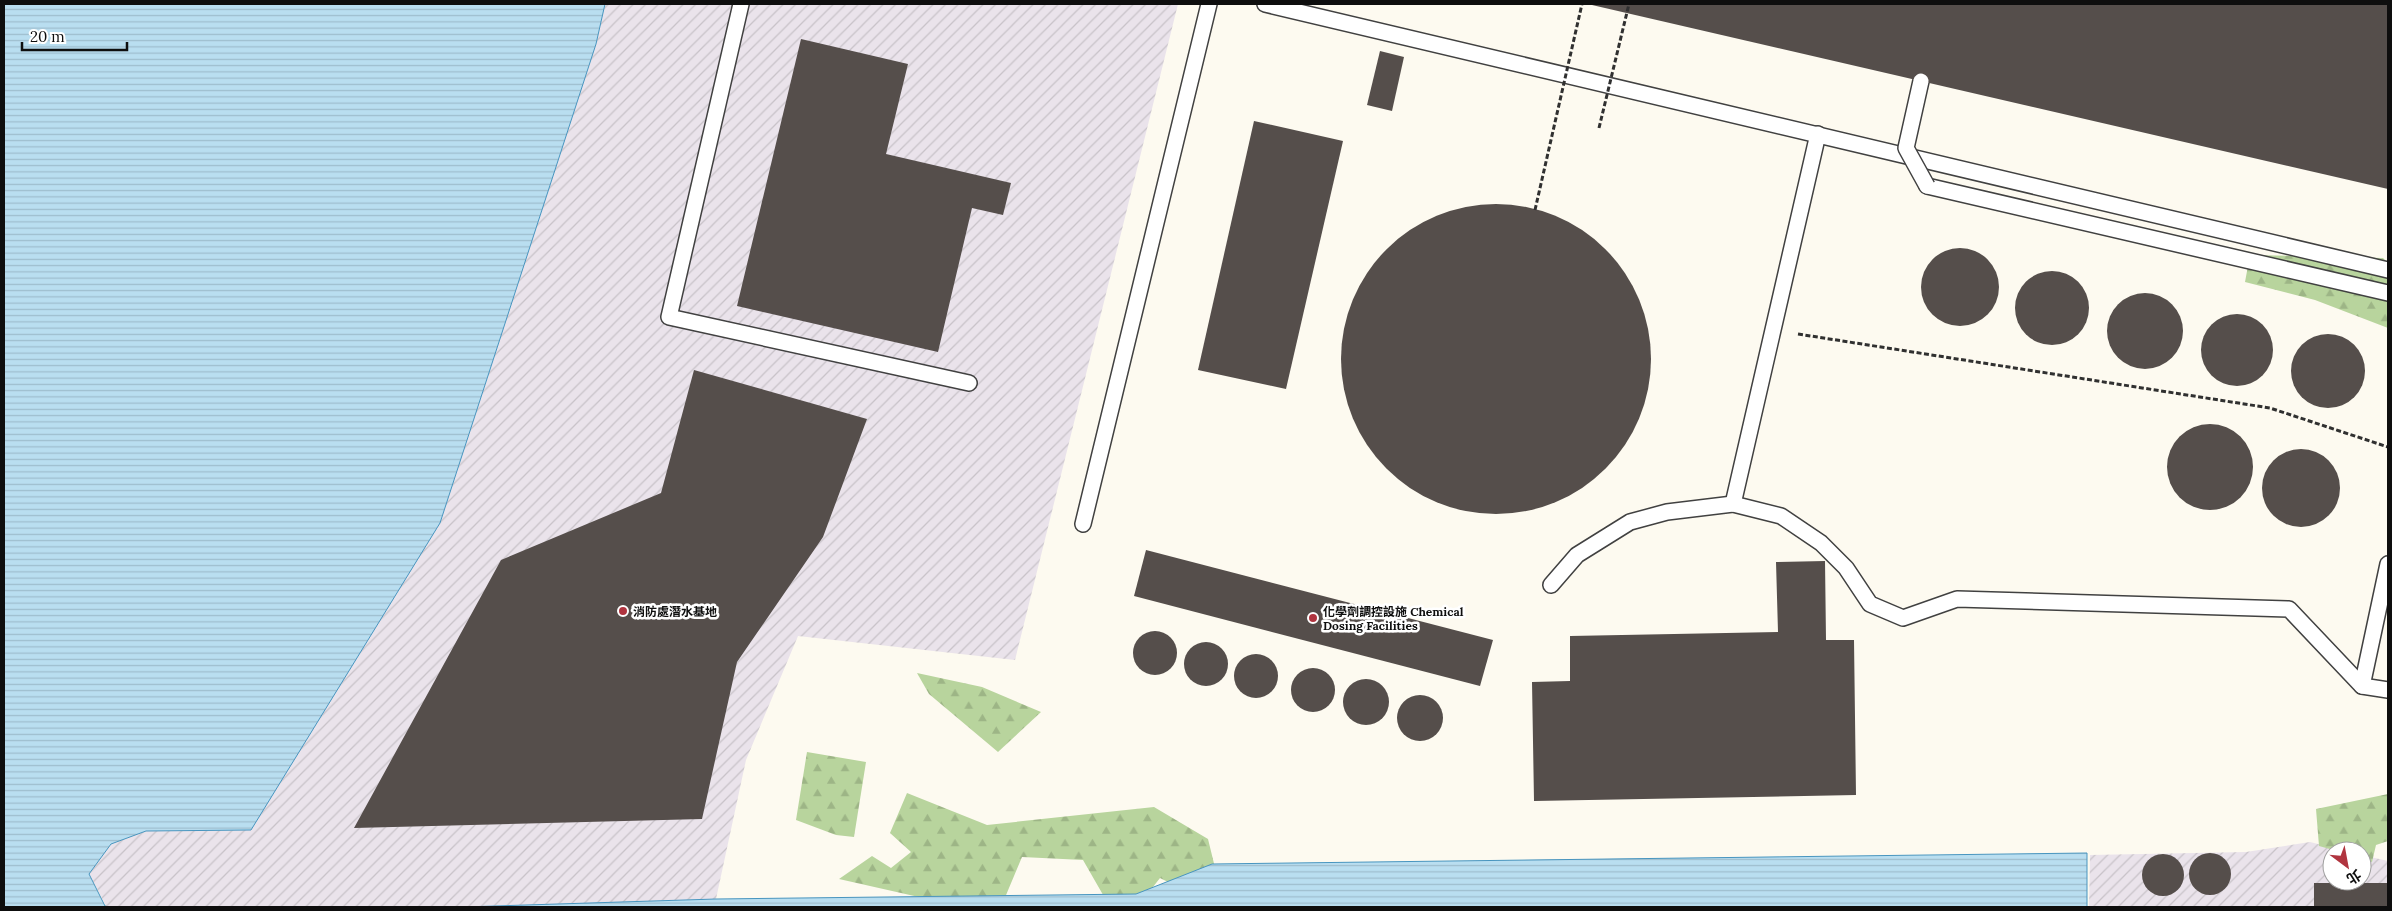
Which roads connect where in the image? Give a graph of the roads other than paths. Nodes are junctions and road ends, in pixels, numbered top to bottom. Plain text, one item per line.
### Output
1 (741, 4) edge
2 (1209, 4) edge
3 (1265, 4) edge
4 (1922, 81) dead end
5 (1818, 134) junction
6 (2388, 270) edge
7 (2388, 293) edge
8 (969, 383) dead end
9 (1733, 504) junction
10 (1083, 524) dead end
11 (2388, 564) edge
12 (1551, 585) dead end
13 (2362, 686) junction
14 (2388, 690) edge

1 - 8 lane
2 - 10 lane
3 - 5 lane
4 - 7 lane, bridge
5 - 6 lane
5 - 9 lane
9 - 12 lane
9 - 13 lane
11 - 13 lane
13 - 14 lane

